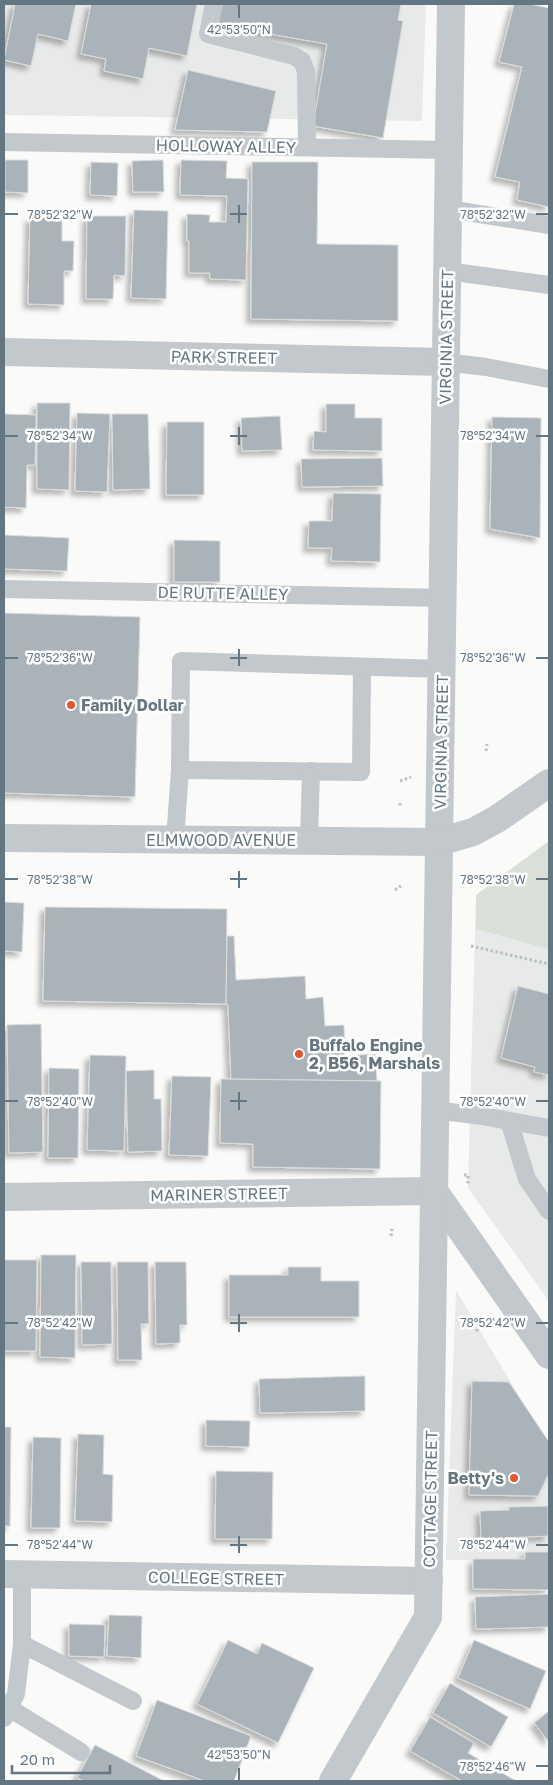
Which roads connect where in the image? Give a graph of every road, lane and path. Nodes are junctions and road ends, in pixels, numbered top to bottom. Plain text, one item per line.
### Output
1 (214, 4) edge
2 (451, 4) edge
3 (4, 142) edge
4 (307, 147) junction
5 (449, 150) junction
6 (448, 209) junction
7 (549, 225) edge
8 (447, 271) junction
9 (549, 285) edge
10 (4, 352) edge
11 (445, 362) junction
12 (549, 379) edge
13 (4, 589) edge
14 (443, 598) junction
15 (362, 667) junction
16 (442, 669) junction
17 (488, 744) dead end
18 (486, 751) dead end
19 (180, 770) junction
20 (310, 771) junction
21 (549, 783) edge
22 (400, 803) dead end
23 (400, 808) dead end
24 (4, 838) edge
25 (175, 840) junction
26 (309, 841) junction
27 (439, 842) junction
28 (401, 886) dead end
29 (395, 890) dead end
30 (471, 946) dead end
31 (549, 964) edge
32 (435, 1110) junction
33 (509, 1121) junction
34 (549, 1128) edge
35 (434, 1191) junction
36 (4, 1197) edge
37 (549, 1211) edge
38 (392, 1229) dead end
39 (391, 1236) dead end
40 (549, 1355) edge
41 (13, 1574) edge
42 (429, 1581) junction
43 (22, 1644) junction
44 (133, 1701) dead end
45 (6, 1713) edge
46 (81, 1752) dead end
47 (333, 1781) edge

1 - 4 lane
2 - 5 street, VIRGINIA STREET
3 - 4 lane, HOLLOWAY ALLEY
4 - 5 lane, HOLLOWAY ALLEY
5 - 6 street, VIRGINIA STREET
6 - 7 lane
6 - 8 street, VIRGINIA STREET
8 - 9 lane
8 - 11 street, VIRGINIA STREET
10 - 11 street, PARK STREET
11 - 12 lane
11 - 14 street, VIRGINIA STREET
13 - 14 lane, DE RUTTE ALLEY
14 - 16 street, VIRGINIA STREET
15 - 16 lane
15 - 19 lane
15 - 20 lane
16 - 27 street, VIRGINIA STREET
17 - 18 path
19 - 20 lane
19 - 25 lane
20 - 26 lane
21 - 27 street, ELMWOOD AVENUE
22 - 23 path
24 - 25 street, ELMWOOD AVENUE
25 - 26 street, ELMWOOD AVENUE
26 - 27 street, ELMWOOD AVENUE
27 - 32 street, VIRGINIA STREET
28 - 29 path
30 - 31 path
32 - 33 lane
32 - 35 street, VIRGINIA STREET
33 - 34 lane
33 - 37 lane
35 - 36 street, MARINER STREET
35 - 40 street
35 - 42 street, COTTAGE STREET
38 - 39 path
41 - 42 street, COLLEGE STREET
41 - 43 lane
42 - 47 street, COTTAGE STREET
43 - 44 lane
43 - 45 lane
45 - 46 lane

